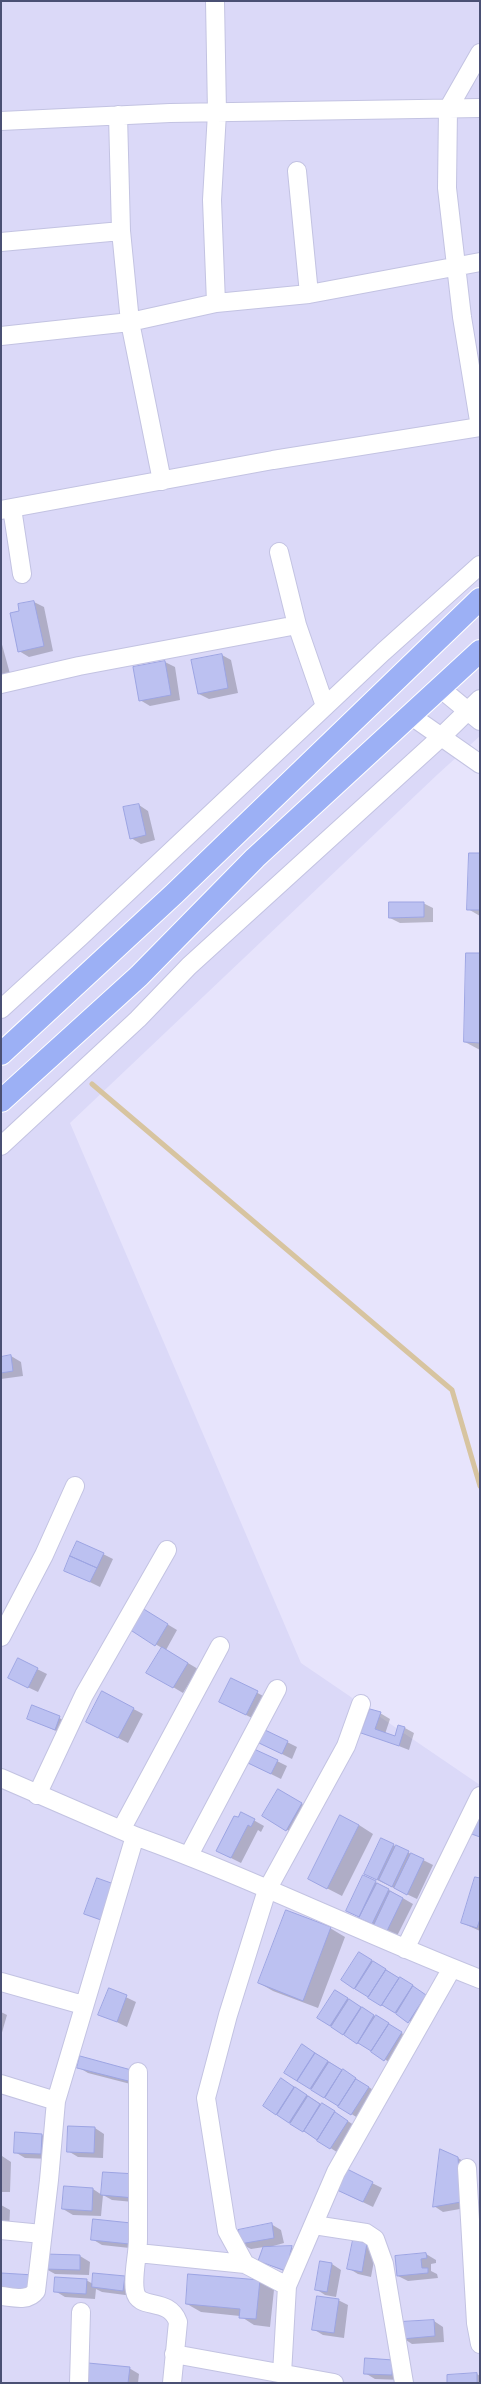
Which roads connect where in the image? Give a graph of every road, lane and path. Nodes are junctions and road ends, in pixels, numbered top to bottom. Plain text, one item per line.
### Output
1 (214, 1) edge
2 (480, 53) edge
3 (480, 108) edge
4 (448, 109) junction
5 (217, 113) junction
6 (118, 115) junction
7 (1, 121) edge
8 (297, 171) dead end
9 (121, 231) junction
10 (1, 242) edge
11 (480, 262) edge
12 (456, 267) junction
13 (310, 294) junction
14 (216, 303) junction
15 (130, 322) junction
16 (1, 336) edge
17 (480, 427) edge
18 (162, 481) junction
19 (7, 509) edge
20 (279, 552) dead end
21 (480, 565) edge
22 (22, 574) dead end
23 (480, 599) edge
24 (297, 625) junction
25 (480, 650) edge
26 (1, 684) edge
27 (440, 688) junction
28 (325, 706) junction
29 (476, 710) edge
30 (410, 715) junction
31 (442, 737) junction
32 (480, 764) edge
33 (1, 1009) edge
34 (1, 1054) edge
35 (1, 1101) edge
36 (1, 1146) edge
37 (75, 1486) dead end
38 (167, 1550) dead end
39 (1, 1637) edge
40 (220, 1646) dead end
41 (277, 1689) dead end
42 (361, 1704) dead end
43 (1, 1778) edge
44 (37, 1795) junction
45 (480, 1796) edge
46 (128, 1833) junction
47 (189, 1855) junction
48 (267, 1890) junction
49 (405, 1949) junction
50 (452, 1968) junction
51 (480, 1979) edge
52 (1, 1982) edge
53 (83, 2005) junction
54 (138, 2072) dead end
55 (1, 2084) edge
56 (56, 2101) junction
57 (467, 2168) dead end
58 (314, 2225) junction
59 (1, 2230) edge
60 (42, 2234) junction
61 (138, 2253) junction
62 (245, 2264) junction
63 (287, 2286) junction
64 (1, 2296) edge
65 (81, 2312) dead end
66 (480, 2344) edge
67 (174, 2354) junction
68 (282, 2374) junction
69 (79, 2383) edge
70 (172, 2383) edge
71 (334, 2383) edge
72 (404, 2383) edge

1 - 5 street
2 - 4 street
3 - 4 street
4 - 5 street
4 - 12 street
5 - 6 street
5 - 14 street
6 - 7 street
6 - 9 street
8 - 13 street
9 - 10 street
9 - 15 street
11 - 12 street
12 - 13 street
12 - 17 street
13 - 14 street
14 - 15 street
15 - 16 street
15 - 18 street
17 - 18 street
18 - 19 street
19 - 22 street
20 - 24 street
21 - 28 street
23 - 34 highway
24 - 26 street
24 - 28 street
25 - 27 highway
27 - 29 street
27 - 30 highway
28 - 33 street
29 - 31 street
30 - 31 street
30 - 35 highway
31 - 32 street
31 - 36 street
37 - 39 street
38 - 44 street
40 - 46 street
41 - 47 street
42 - 48 street
43 - 44 street
44 - 46 street
45 - 49 street
46 - 47 street
46 - 53 street
47 - 48 street
48 - 49 street
48 - 62 street
49 - 50 street
50 - 51 street
50 - 58 street
52 - 53 street
53 - 56 street
54 - 61 street
55 - 56 street
56 - 60 street
57 - 66 street
58 - 63 street
58 - 72 street
59 - 60 street
60 - 64 street
61 - 62 street
61 - 67 street
62 - 63 street
63 - 68 street
65 - 69 street
67 - 68 street
67 - 70 street
68 - 71 street

